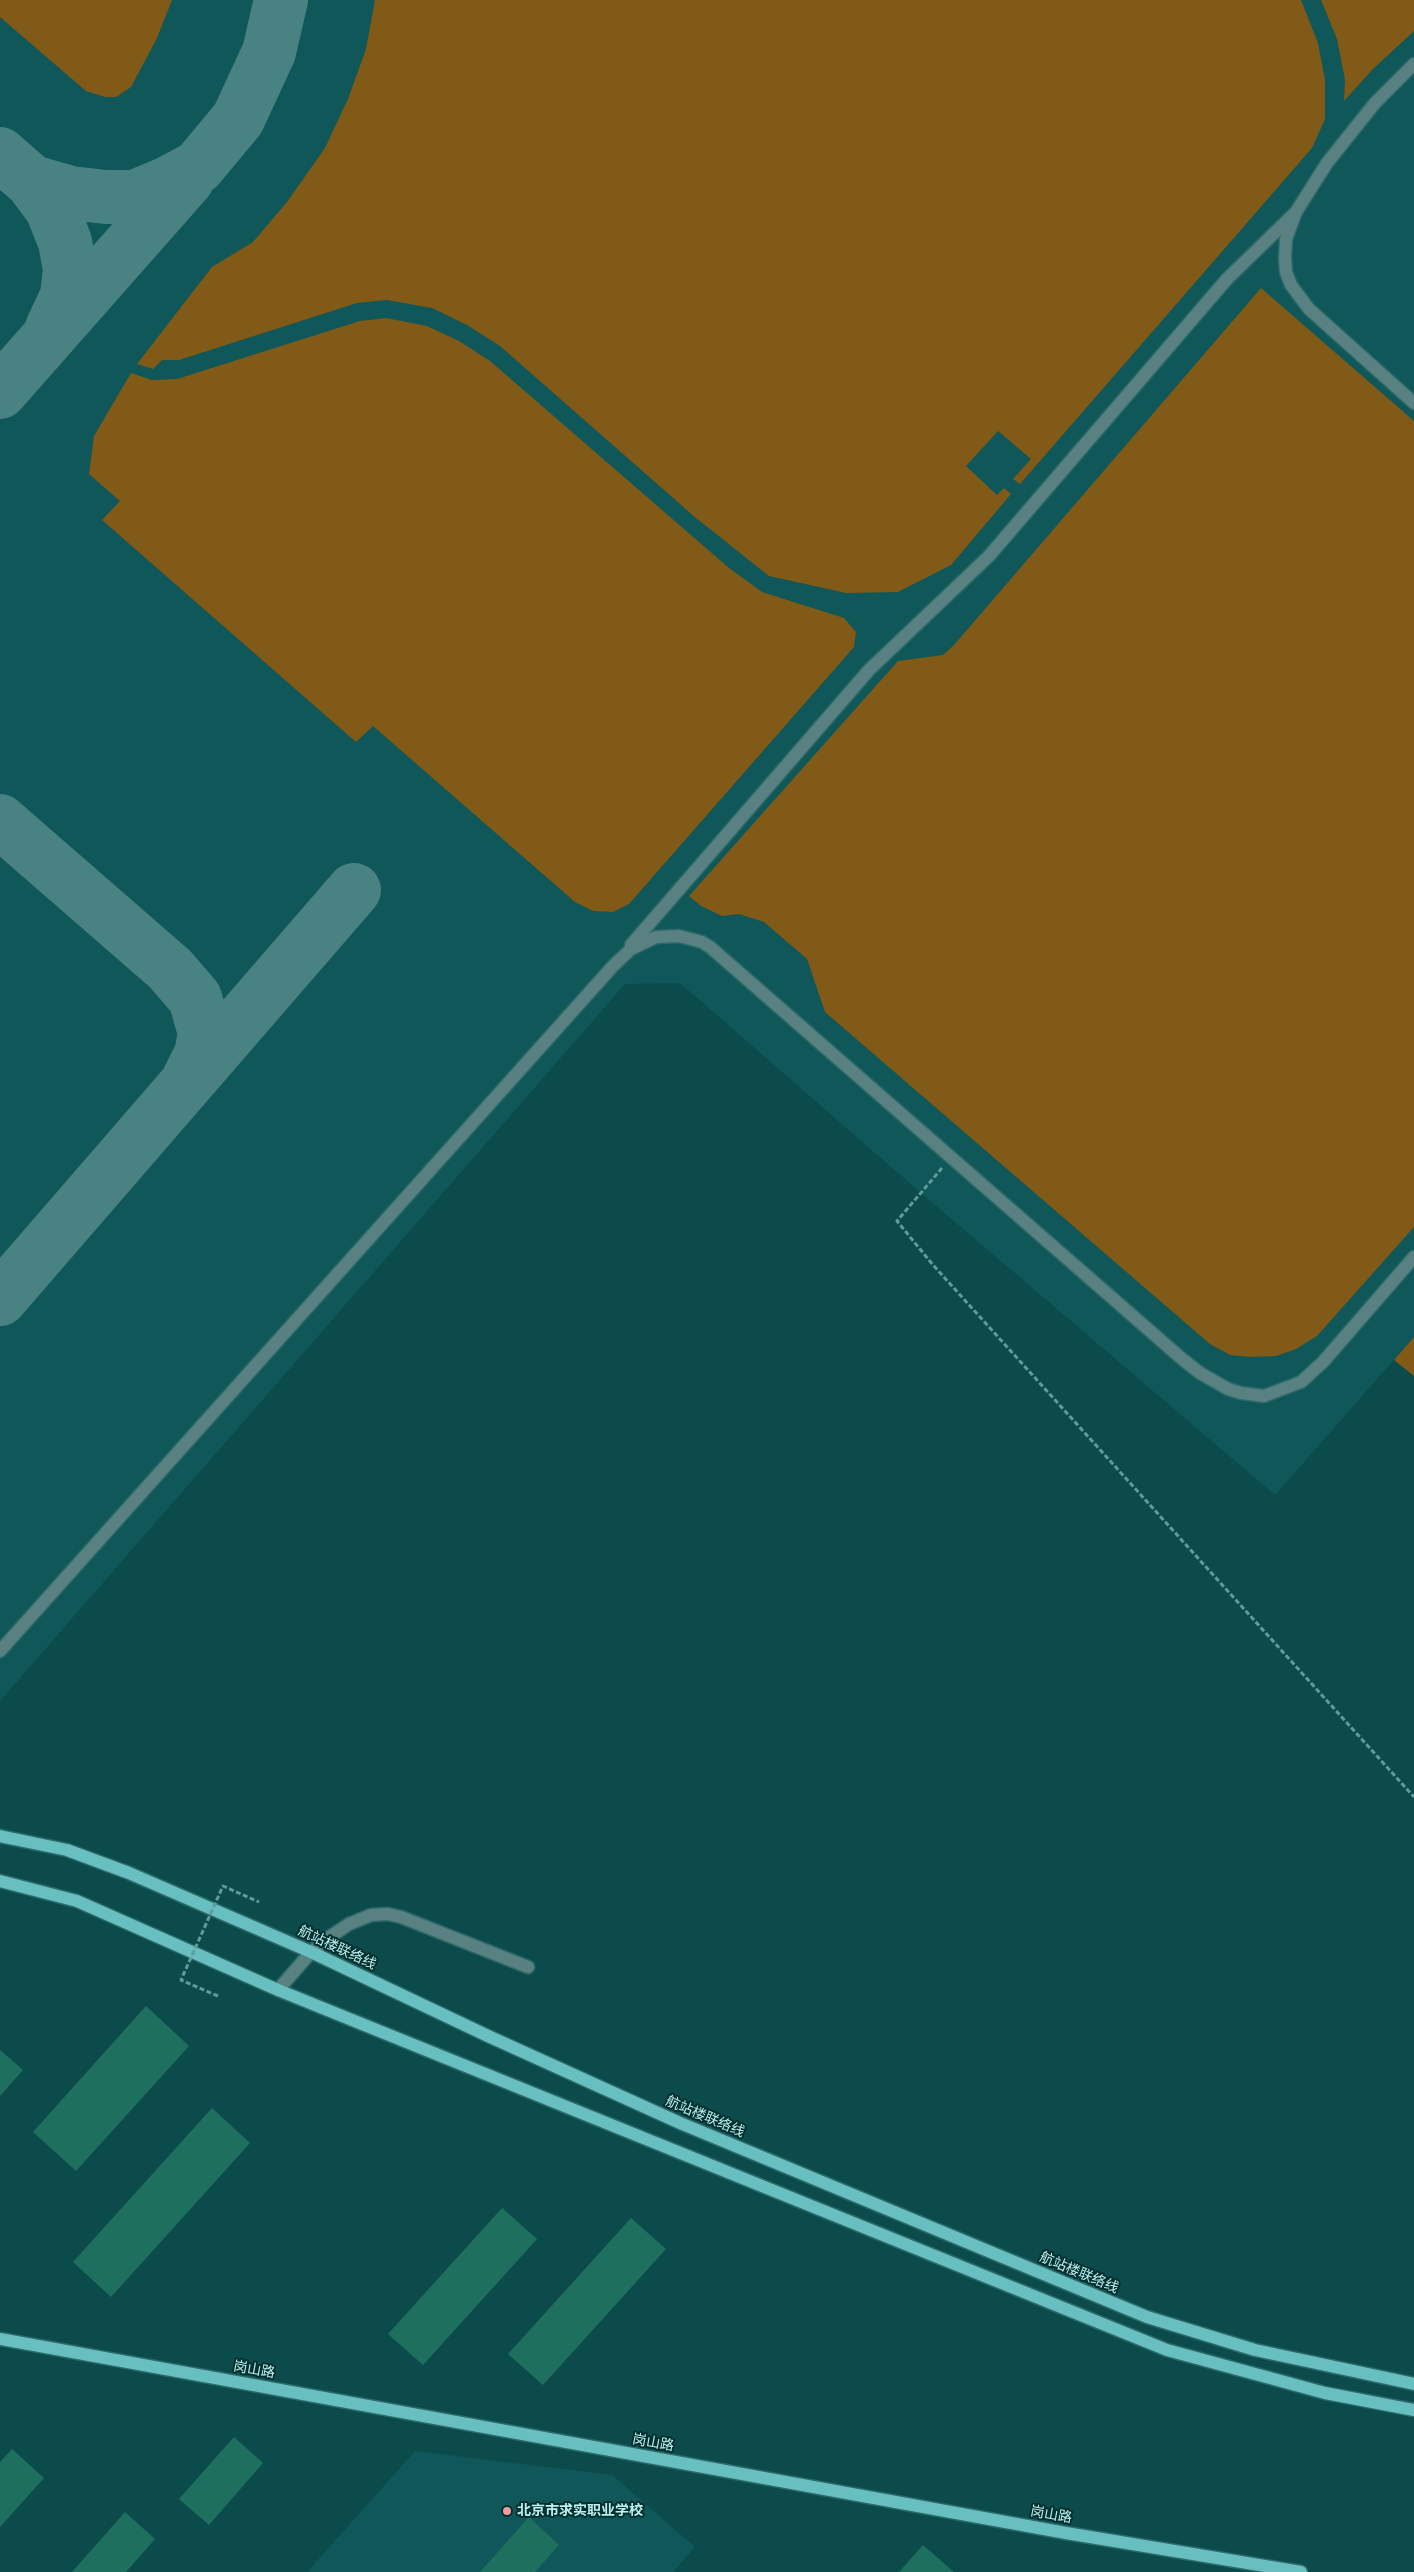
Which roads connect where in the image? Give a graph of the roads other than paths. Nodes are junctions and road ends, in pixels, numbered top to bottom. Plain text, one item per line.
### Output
1 (1414, 64) edge
2 (1296, 212) junction
3 (1414, 403) edge
4 (613, 966) junction
5 (1414, 1257) edge
6 (0, 1651) edge
7 (0, 1836) edge
8 (0, 1881) edge
9 (311, 1952) junction
10 (528, 1967) dead end
11 (278, 1990) junction
12 (0, 2339) edge
13 (1414, 2384) edge
14 (1414, 2410) edge
15 (1301, 2572) edge

1 - 2 lane
2 - 3 lane
2 - 4 lane
4 - 5 lane
4 - 6 lane
7 - 9 main road, 航站楼联络线
8 - 11 main road
9 - 10 lane
9 - 11 lane
9 - 13 main road, 航站楼联络线
11 - 14 main road
12 - 15 main road, 岗山路

